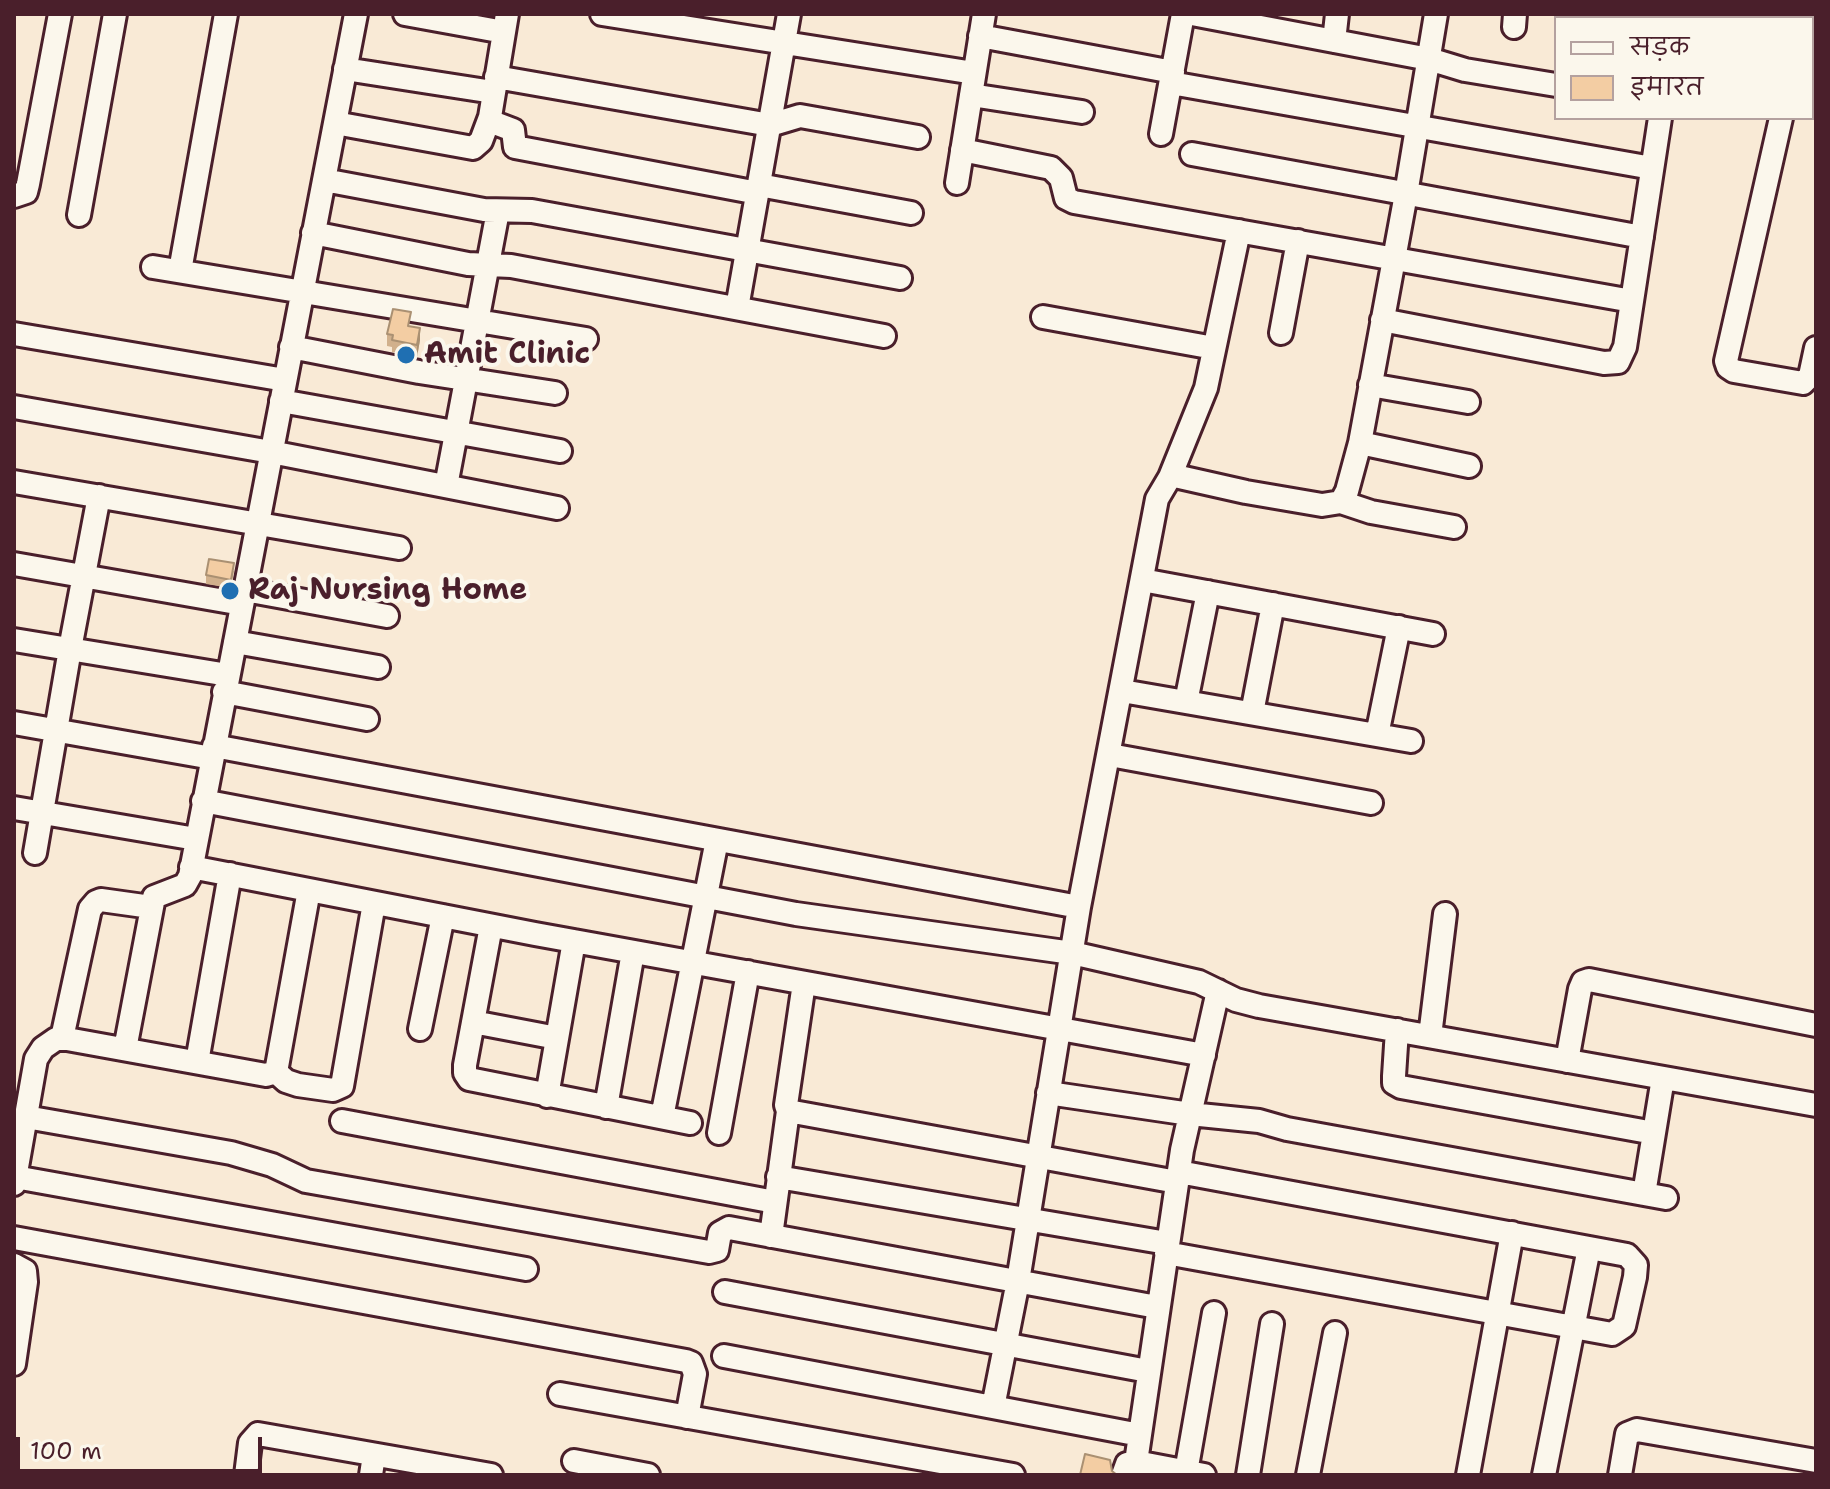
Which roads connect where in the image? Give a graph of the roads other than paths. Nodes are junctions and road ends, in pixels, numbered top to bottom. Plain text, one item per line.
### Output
1 (60, 14) edge
2 (115, 14) edge
3 (226, 14) edge
4 (356, 14) edge
5 (405, 14) edge
6 (602, 14) edge
7 (789, 14) edge
8 (1183, 14) edge
9 (1192, 14) edge
10 (1337, 14) edge
11 (1436, 14) edge
12 (505, 23) edge
13 (982, 25) edge
14 (1334, 41) junction
15 (784, 43) junction
16 (1429, 59) junction
17 (345, 69) junction
18 (1172, 78) junction
19 (973, 84) junction
20 (494, 85) junction
21 (1554, 85) edge
22 (1082, 112) dead end
23 (490, 117) junction
24 (1660, 120) edge
25 (1781, 120) edge
26 (335, 123) junction
27 (770, 125) junction
28 (1418, 127) junction
29 (1161, 134) dead end
30 (918, 137) dead end
31 (962, 150) junction
32 (1192, 154) dead end
33 (1652, 168) junction
34 (324, 180) junction
35 (957, 183) dead end
36 (759, 189) junction
37 (1406, 194) junction
38 (14, 196) edge
39 (498, 211) junction
40 (911, 213) dead end
41 (79, 215) dead end
42 (1239, 231) junction
43 (313, 233) junction
44 (1642, 237) junction
45 (1298, 241) junction
46 (748, 251) junction
47 (1394, 258) junction
48 (489, 265) junction
49 (153, 267) dead end
50 (180, 271) junction
51 (900, 278) dead end
52 (302, 292) junction
53 (1632, 301) junction
54 (737, 308) junction
55 (1043, 317) dead end
56 (1382, 320) junction
57 (476, 322) junction
58 (1281, 333) dead end
59 (14, 334) edge
60 (884, 336) dead end
61 (586, 339) dead end
62 (291, 347) junction
63 (1214, 348) junction
64 (1816, 348) edge
65 (466, 378) junction
66 (1370, 385) junction
67 (283, 391) junction
68 (555, 393) dead end
69 (1468, 402) dead end
70 (14, 407) edge
71 (456, 433) junction
72 (1360, 443) junction
73 (560, 451) dead end
74 (271, 452) junction
75 (1469, 466) dead end
76 (1170, 477) junction
77 (14, 482) edge
78 (446, 486) junction
79 (99, 496) junction
80 (1341, 502) junction
81 (557, 508) dead end
82 (257, 523) junction
83 (1454, 527) dead end
84 (399, 548) dead end
85 (14, 564) edge
86 (85, 575) junction
87 (1142, 580) junction
88 (1208, 592) junction
89 (244, 597) junction
90 (1273, 604) junction
91 (387, 616) dead end
92 (1399, 627) junction
93 (1433, 634) dead end
94 (14, 640) edge
95 (235, 642) junction
96 (70, 649) junction
97 (378, 667) dead end
98 (226, 684) junction
99 (1122, 691) junction
100 (1186, 702) junction
101 (1252, 713) junction
102 (367, 719) dead end
103 (14, 723) edge
104 (56, 731) junction
105 (1377, 735) junction
106 (1411, 741) dead end
107 (213, 752) junction
108 (1110, 755) junction
109 (203, 801) junction
110 (1371, 803) dead end
111 (14, 808) edge
112 (42, 813) junction
113 (196, 839) junction
114 (717, 840) junction
115 (35, 853) dead end
116 (191, 867) junction
117 (230, 874) junction
118 (309, 890) junction
119 (706, 897) junction
120 (374, 903) junction
121 (151, 907) junction
122 (1079, 907) junction
123 (1445, 914) dead end
124 (443, 916) junction
125 (491, 926) junction
126 (574, 941) junction
127 (633, 952) junction
128 (1072, 953) junction
129 (693, 963) junction
130 (748, 972) junction
131 (804, 983) junction
132 (1218, 991) junction
133 (473, 1022) junction
134 (1816, 1025) edge
135 (1059, 1028) junction
136 (420, 1029) dead end
137 (1397, 1030) junction
138 (1430, 1036) junction
139 (62, 1038) junction
140 (557, 1038) junction
141 (125, 1049) junction
142 (1204, 1055) junction
143 (1567, 1061) junction
144 (197, 1062) junction
145 (276, 1072) junction
146 (1663, 1078) junction
147 (1048, 1093) junction
148 (547, 1096) junction
149 (1816, 1105) edge
150 (606, 1107) junction
151 (788, 1111) junction
152 (1190, 1114) junction
153 (26, 1117) junction
154 (662, 1117) junction
155 (342, 1121) dead end
156 (690, 1123) dead end
157 (719, 1133) dead end
158 (1654, 1133) junction
159 (1038, 1155) junction
160 (778, 1177) junction
161 (1178, 1177) junction
162 (15, 1180) edge
163 (775, 1202) junction
164 (1028, 1219) junction
165 (1512, 1233) junction
166 (771, 1236) junction
167 (14, 1238) edge
168 (1166, 1248) junction
169 (1589, 1248) junction
170 (14, 1265) edge
171 (526, 1269) dead end
172 (1018, 1281) junction
173 (725, 1292) dead end
174 (1157, 1307) junction
175 (1498, 1312) junction
176 (1214, 1313) dead end
177 (1272, 1324) dead end
178 (1571, 1328) junction
179 (1335, 1333) dead end
180 (1006, 1345) junction
181 (724, 1356) dead end
182 (14, 1364) edge
183 (1148, 1371) junction
184 (560, 1394) dead end
185 (993, 1407) junction
186 (687, 1417) junction
187 (1140, 1435) junction
188 (574, 1461) dead end
189 (1816, 1461) edge
190 (373, 1465) edge
191 (1130, 1468) edge
192 (1195, 1473) edge
193 (246, 1475) edge
194 (491, 1475) edge
195 (648, 1475) edge
196 (1013, 1475) edge
197 (1248, 1475) edge
198 (1308, 1475) edge
199 (1468, 1475) edge
200 (1544, 1475) edge
201 (1620, 1475) edge

1 - 38 street
2 - 41 street
3 - 50 street
4 - 17 street
5 - 12 street
6 - 15 street
7 - 15 street
8 - 18 street
9 - 14 street
10 - 14 street
11 - 16 street
12 - 20 street
13 - 18 street
13 - 19 street
14 - 16 street
15 - 19 street
15 - 27 street
16 - 21 street
16 - 28 street
17 - 20 street
17 - 26 street
18 - 28 street
18 - 29 street
19 - 22 street
19 - 31 street
20 - 23 street
20 - 27 street
23 - 26 street
23 - 36 street
24 - 33 street
25 - 64 street
26 - 34 street
27 - 30 street
27 - 36 street
28 - 33 street
28 - 37 street
31 - 35 street
31 - 42 street
32 - 37 street
33 - 44 street
34 - 39 street
34 - 43 street
36 - 40 street
36 - 46 street
37 - 44 street
37 - 47 street
39 - 46 street
39 - 48 street
42 - 45 street
42 - 63 street
43 - 48 street
43 - 52 street
44 - 53 street
45 - 47 street
45 - 58 street
46 - 51 street
46 - 54 street
47 - 53 street
47 - 56 street
48 - 54 street
48 - 57 street
49 - 50 street
50 - 52 street
52 - 57 street
52 - 62 street
53 - 56 street
54 - 60 street
55 - 63 street
56 - 66 street
57 - 61 street
57 - 65 street
59 - 67 street
62 - 65 street
62 - 67 street
63 - 76 street
65 - 68 street
65 - 71 street
66 - 69 street
66 - 72 street
67 - 71 street
67 - 74 street
70 - 74 street
71 - 73 street
71 - 78 street
72 - 75 street
72 - 80 street
74 - 78 street
74 - 82 street
76 - 80 street
76 - 87 street
77 - 79 street
78 - 81 street
79 - 82 street
79 - 86 street
80 - 83 street
82 - 84 street
82 - 89 street
85 - 86 street
86 - 89 street
86 - 96 street
87 - 88 street
87 - 99 street
88 - 90 street
88 - 100 street
89 - 91 street
89 - 95 street
90 - 92 street
90 - 101 street
92 - 93 street
92 - 105 street
94 - 96 street
95 - 97 street
95 - 98 street
96 - 98 street
96 - 104 street
98 - 102 street
98 - 107 street
99 - 100 street
99 - 108 street
100 - 101 street
101 - 105 street
103 - 104 street
104 - 107 street
104 - 112 street
105 - 106 street
107 - 109 street
107 - 114 street
108 - 110 street
108 - 122 street
109 - 113 street
109 - 119 street
111 - 112 street
112 - 113 street
112 - 115 street
113 - 116 street
114 - 119 street
114 - 122 street
116 - 117 street
116 - 121 street
117 - 118 street
117 - 144 street
118 - 120 street
118 - 145 street
119 - 128 street
119 - 129 street
120 - 124 street
120 - 145 street
121 - 139 street
121 - 141 street
122 - 128 street
123 - 138 street
124 - 125 street
124 - 136 street
125 - 126 street
125 - 133 street
126 - 127 street
126 - 140 street
127 - 129 street
127 - 150 street
128 - 132 street
128 - 135 street
129 - 130 street
129 - 154 street
130 - 131 street
130 - 157 street
131 - 135 street
131 - 151 street
132 - 137 street
132 - 142 street
133 - 140 street
133 - 148 street
134 - 143 street
135 - 142 street
135 - 147 street
137 - 138 street
137 - 158 street
138 - 143 street
139 - 141 street
139 - 153 street
140 - 148 street
141 - 144 street
142 - 152 street
143 - 146 street
144 - 145 street
146 - 149 street
146 - 158 street
147 - 152 street
147 - 159 street
148 - 150 street
150 - 154 street
151 - 159 street
151 - 160 street
152 - 158 street
152 - 161 street
153 - 162 street
153 - 166 street
154 - 156 street
155 - 163 street
159 - 161 street
159 - 164 street
160 - 163 street
160 - 164 street
161 - 165 street
161 - 168 street
162 - 171 street
163 - 166 street
164 - 168 street
164 - 172 street
165 - 169 street
165 - 175 street
166 - 172 street
167 - 186 street
168 - 174 street
168 - 175 street
169 - 178 street
169 - 178 street
170 - 182 street
172 - 174 street
172 - 180 street
173 - 180 street
174 - 183 street
175 - 178 street
175 - 199 street
176 - 192 street
177 - 197 street
178 - 200 street
179 - 198 street
180 - 183 street
180 - 185 street
181 - 185 street
183 - 187 street
184 - 186 street
185 - 187 street
186 - 196 street
187 - 191 street
188 - 195 street
189 - 201 street
190 - 193 street
190 - 194 street
191 - 192 street

